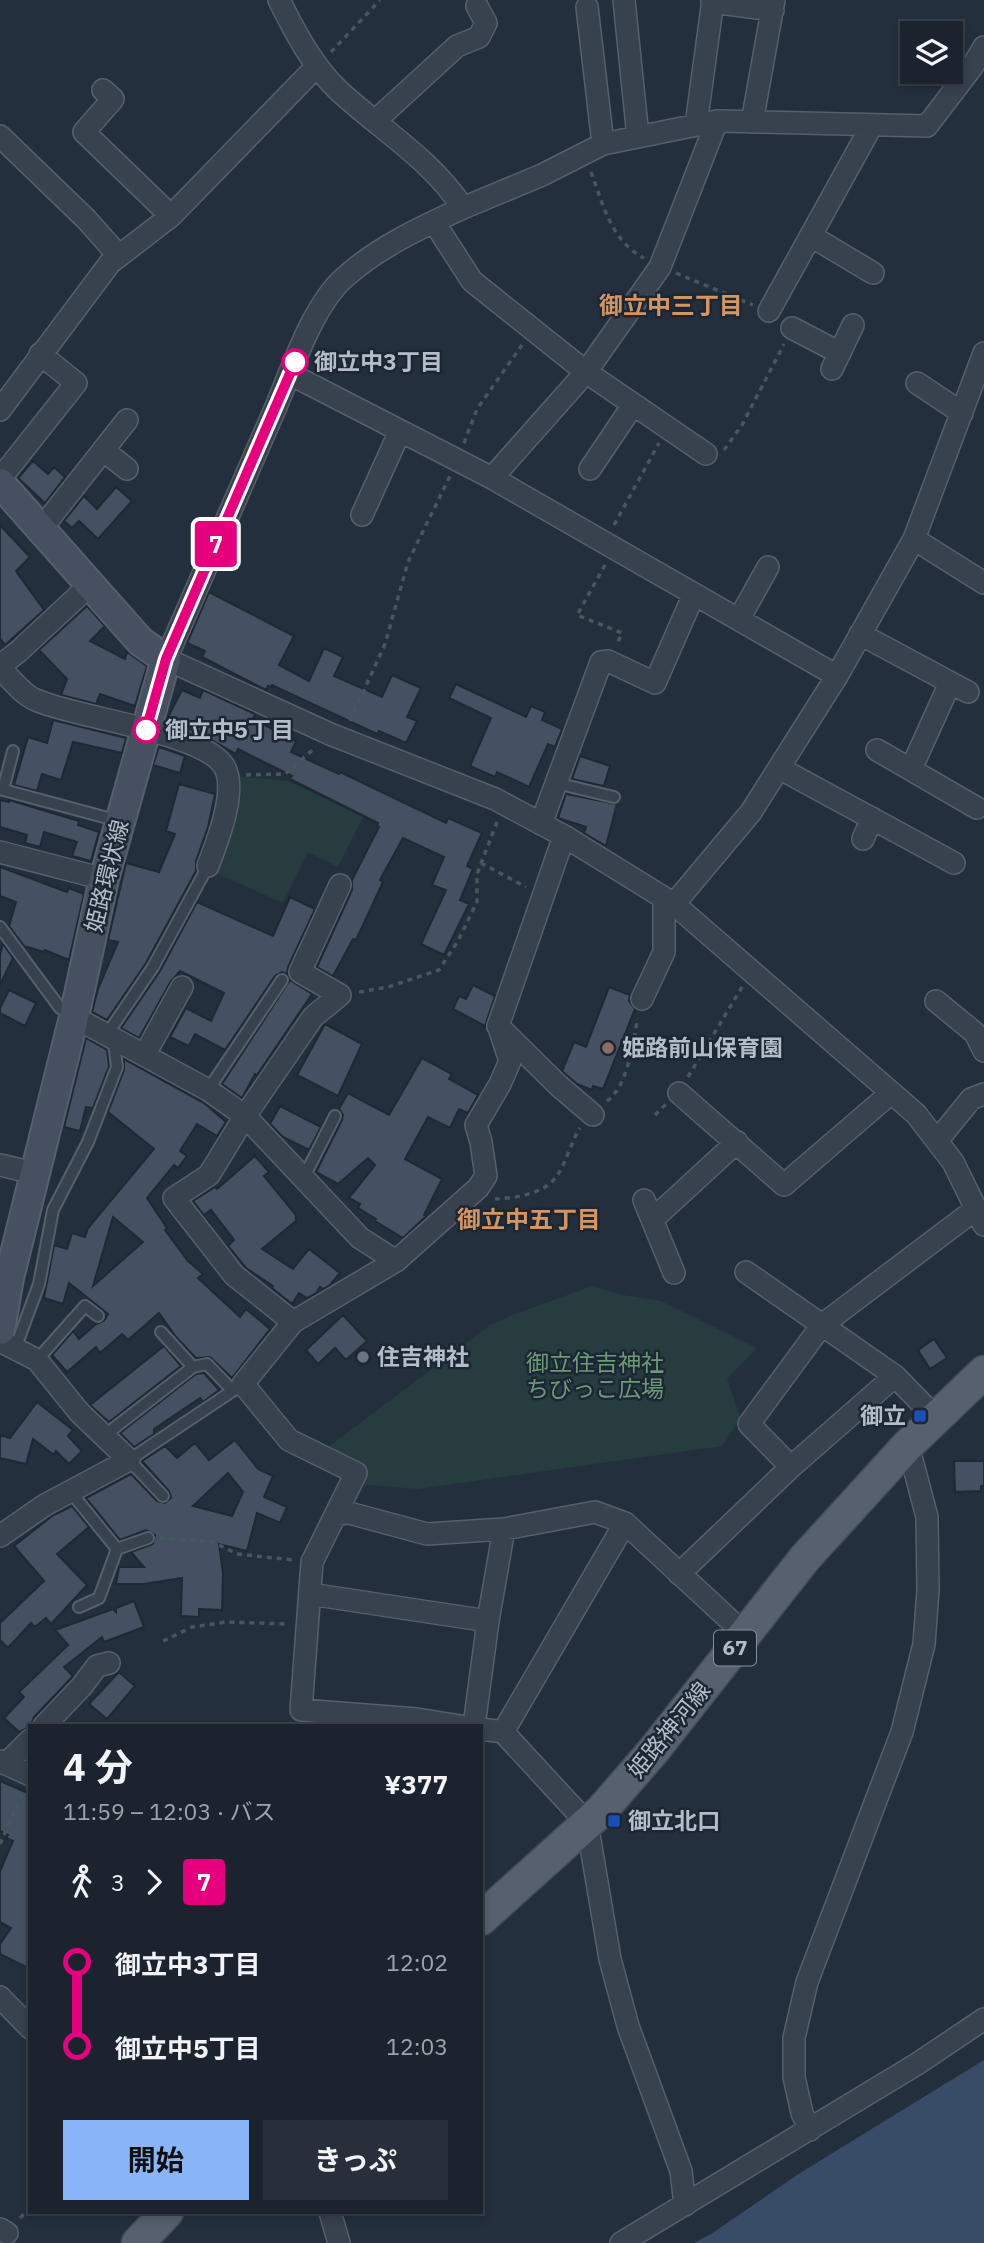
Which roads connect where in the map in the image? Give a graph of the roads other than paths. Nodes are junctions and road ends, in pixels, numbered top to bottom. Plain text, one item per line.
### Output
1 (279, 0) edge
2 (624, 0) edge
3 (713, 1) edge
4 (774, 5) edge
5 (477, 6) dead end
6 (587, 7) dead end
7 (984, 47) edge
8 (317, 66) junction
9 (978, 69) edge
10 (103, 90) dead end
11 (375, 121) junction
12 (717, 121) junction
13 (752, 122) junction
14 (696, 125) junction
15 (872, 125) junction
16 (0, 136) edge
17 (638, 137) junction
18 (594, 149) junction
19 (463, 208) junction
20 (171, 216) junction
21 (434, 222) junction
22 (811, 236) junction
23 (119, 256) junction
24 (873, 274) dead end
25 (769, 311) road end
26 (853, 326) dead end
27 (792, 328) road end
28 (984, 352) edge
29 (40, 354) junction
30 (586, 372) junction
31 (290, 374) junction
32 (917, 383) dead end
33 (633, 405) junction
34 (0, 410) edge
35 (961, 412) junction
36 (127, 420) dead end
37 (400, 431) junction
38 (103, 450) junction
39 (706, 454) road end
40 (127, 469) dead end
41 (590, 469) dead end
42 (492, 478) junction
43 (0, 481) edge
44 (350, 490) dead end
45 (41, 529) junction
46 (914, 539) junction
47 (768, 567) dead end
48 (984, 583) edge
49 (90, 585) junction
50 (694, 594) junction
51 (739, 619) junction
52 (860, 634) junction
53 (166, 659) junction
54 (0, 667) edge
55 (837, 676) junction
56 (146, 730) junction
57 (877, 750) dead end
58 (13, 751) dead end
59 (779, 768) junction
60 (911, 769) junction
61 (556, 783) junction
62 (1, 789) edge
63 (614, 797) dead end
64 (982, 804) edge
65 (872, 818) junction
66 (120, 821) junction
67 (541, 824) junction
68 (564, 836) junction
69 (863, 839) dead end
70 (0, 852) edge
71 (954, 863) dead end
72 (208, 866) joint
73 (104, 879) junction
74 (340, 885) dead end
75 (669, 901) junction
76 (0, 927) edge
77 (282, 980) dead end
78 (182, 988) dead end
79 (642, 999) dead end
80 (936, 1001) dead end
81 (74, 1017) junction
82 (498, 1026) junction
83 (981, 1036) edge
84 (113, 1037) junction
85 (145, 1054) junction
86 (208, 1090) junction
87 (679, 1093) road end
88 (891, 1093) junction
89 (984, 1094) edge
90 (593, 1115) dead end
91 (245, 1116) junction
92 (335, 1116) dead end
93 (937, 1141) junction
94 (737, 1142) junction
95 (0, 1165) edge
96 (34, 1173) junction
97 (304, 1177) junction
98 (644, 1200) dead end
99 (982, 1219) edge
100 (652, 1220) junction
101 (397, 1261) junction
102 (746, 1272) dead end
103 (674, 1273) dead end
104 (4, 1276) edge
105 (98, 1316) dead end
106 (293, 1322) junction
107 (822, 1325) junction
108 (161, 1332) dead end
109 (5, 1340) edge
110 (37, 1360) junction
111 (193, 1367) junction
112 (984, 1372) edge
113 (895, 1376) junction
114 (238, 1387) junction
115 (936, 1418) junction
116 (105, 1435) junction
117 (908, 1446) junction
118 (129, 1460) junction
119 (791, 1467) junction
120 (75, 1487) junction
121 (163, 1496) dead end
122 (337, 1514) junction
123 (625, 1523) junction
124 (504, 1529) junction
125 (0, 1536) edge
126 (148, 1538) road end
127 (117, 1549) junction
128 (679, 1574) junction
129 (310, 1594) junction
130 (79, 1607) dead end
131 (488, 1621) junction
132 (746, 1635) junction
133 (109, 1663) dead end
134 (46, 1724) edge
135 (448, 1724) edge
136 (474, 1724) edge
137 (483, 1729) edge
138 (503, 1732) junction
139 (28, 1742) edge
140 (3, 1763) edge
141 (27, 1782) edge
142 (587, 1823) junction
143 (483, 1917) edge
144 (3, 2010) edge
145 (984, 2019) edge
146 (28, 2027) edge
147 (810, 2130) junction
148 (685, 2205) junction
149 (165, 2214) edge
150 (331, 2214) edge
151 (138, 2243) edge
152 (339, 2243) edge
153 (621, 2243) edge

1 - 8 street
2 - 17 street
3 - 4 street
3 - 14 street
4 - 13 street
5 - 11 street
6 - 18 street
7 - 9 street
8 - 11 street
8 - 20 street
9 - 15 street
10 - 20 street
11 - 19 street
12 - 13 street
12 - 14 street
12 - 30 street
13 - 15 street
14 - 17 street
15 - 22 street
16 - 23 street
17 - 18 street
18 - 19 street
19 - 21 street
20 - 23 street
21 - 30 street
21 - 31 street
22 - 24 street
22 - 25 street
23 - 29 street
26 - 27 street
28 - 35 street
29 - 34 street
29 - 43 street
30 - 33 street
30 - 42 street
31 - 37 street
31 - 53 street
32 - 35 street
33 - 39 street
33 - 41 street
35 - 46 street
36 - 38 street
37 - 42 street
37 - 44 street
38 - 40 street
38 - 45 street
42 - 50 street
43 - 45 main road
45 - 49 main road
46 - 48 street
46 - 52 street
47 - 51 street
49 - 53 main road
49 - 54 street
50 - 51 street
50 - 61 street
51 - 55 street
52 - 55 street
52 - 60 street
53 - 56 main road, 姫路環状線
53 - 67 street
54 - 56 street
55 - 59 street
56 - 66 main road, 姫路環状線
56 - 72 street
57 - 60 street
58 - 62 lane
59 - 65 street
59 - 75 street
60 - 64 street
61 - 63 lane
61 - 67 street
62 - 66 lane
65 - 69 street
65 - 71 street
66 - 73 main road, 姫路環状線
67 - 68 street
68 - 75 street
68 - 82 street
70 - 73 street
72 - 84 lane
73 - 81 main road, 姫路環状線
74 - 91 street
75 - 79 street
75 - 88 street
76 - 81 lane
77 - 86 lane
78 - 85 street
80 - 83 street
81 - 84 street
81 - 96 main road, 姫路環状線
82 - 90 street
82 - 101 street
84 - 85 street
84 - 109 lane
85 - 86 street
86 - 91 street
87 - 94 street
88 - 93 street
88 - 94 street
89 - 93 street
91 - 97 street
91 - 106 street
92 - 97 lane
93 - 99 street
94 - 100 street
95 - 96 street
96 - 104 main road, 姫路環状線
97 - 101 street
98 - 100 street
99 - 107 street
100 - 103 street
101 - 106 street
102 - 107 street
104 - 109 main road, 姫路環状線
105 - 110 lane
106 - 114 street
107 - 113 street
107 - 119 street
108 - 111 lane
109 - 110 street
110 - 116 street
111 - 114 lane
111 - 116 lane
112 - 115 main road, 姫路神河線 / 67
113 - 115 street
113 - 119 street
114 - 118 lane
114 - 122 street
115 - 117 main road, 姫路神河線 / 67
116 - 118 street
117 - 132 main road, 姫路神河線 / 67
117 - 147 street
118 - 120 street
118 - 121 lane
119 - 128 street
120 - 125 street
120 - 127 lane
122 - 124 street
122 - 129 street
123 - 124 street
123 - 128 street
123 - 138 street
124 - 131 street
126 - 127 lane
127 - 130 lane
128 - 132 street
129 - 131 street
129 - 135 street
131 - 136 street
132 - 142 main road, 姫路神河線 / 67
133 - 134 street
137 - 138 street
138 - 142 street
139 - 140 street
140 - 141 street
142 - 143 main road, 姫路神河線 / 67
142 - 148 street
144 - 146 street
145 - 147 street
147 - 148 street
148 - 153 street
149 - 151 main road
150 - 152 street

